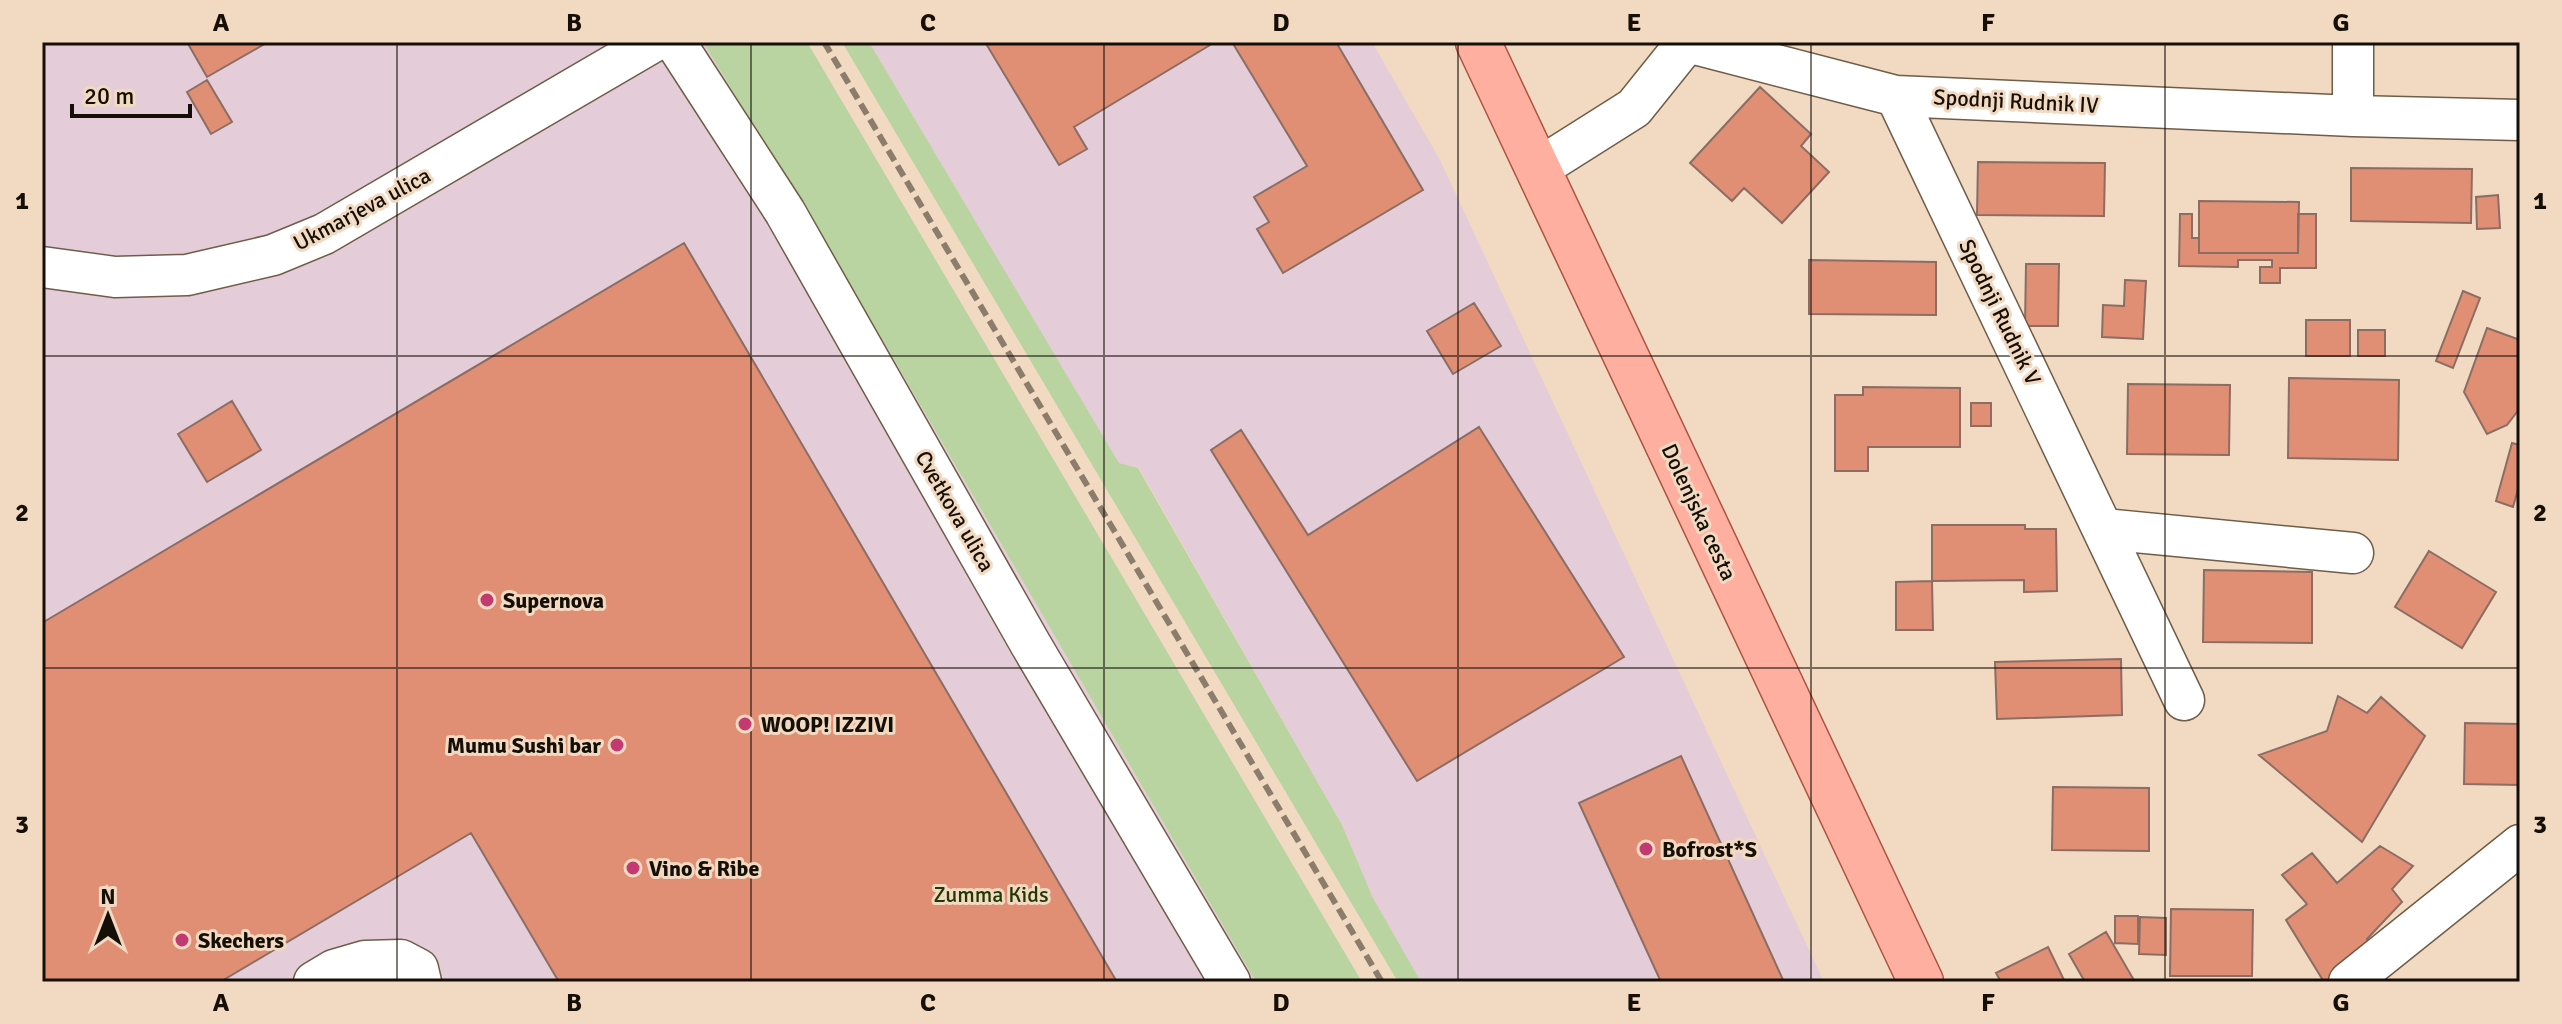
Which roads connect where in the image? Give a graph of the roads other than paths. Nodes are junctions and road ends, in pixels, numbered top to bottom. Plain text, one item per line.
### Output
1 (653, 42) edge
2 (675, 42) edge
3 (1478, 42) edge
4 (1687, 42) edge
5 (2353, 42) edge
6 (1896, 96) junction
7 (2353, 116) junction
8 (2520, 120) edge
9 (1539, 168) junction
10 (42, 267) edge
11 (2104, 529) junction
12 (2353, 553) dead end
13 (2184, 700) dead end
14 (2520, 845) edge
15 (330, 978) edge
16 (421, 982) edge
17 (1230, 982) edge
18 (1921, 982) edge
19 (2349, 982) edge

1 - 10 street, Ukmarjeva ulica
2 - 17 street, Cvetkova ulica
3 - 9 main road, Dolenjska cesta
4 - 6 street, Spodnji Rudnik IV
4 - 9 street
5 - 7 street
6 - 7 street, Spodnji Rudnik IV
6 - 11 street, Spodnji Rudnik V
7 - 8 street, Spodnji Rudnik IV
9 - 18 main road, Dolenjska cesta
11 - 12 street
11 - 13 street, Spodnji Rudnik V
14 - 19 street
15 - 16 street

